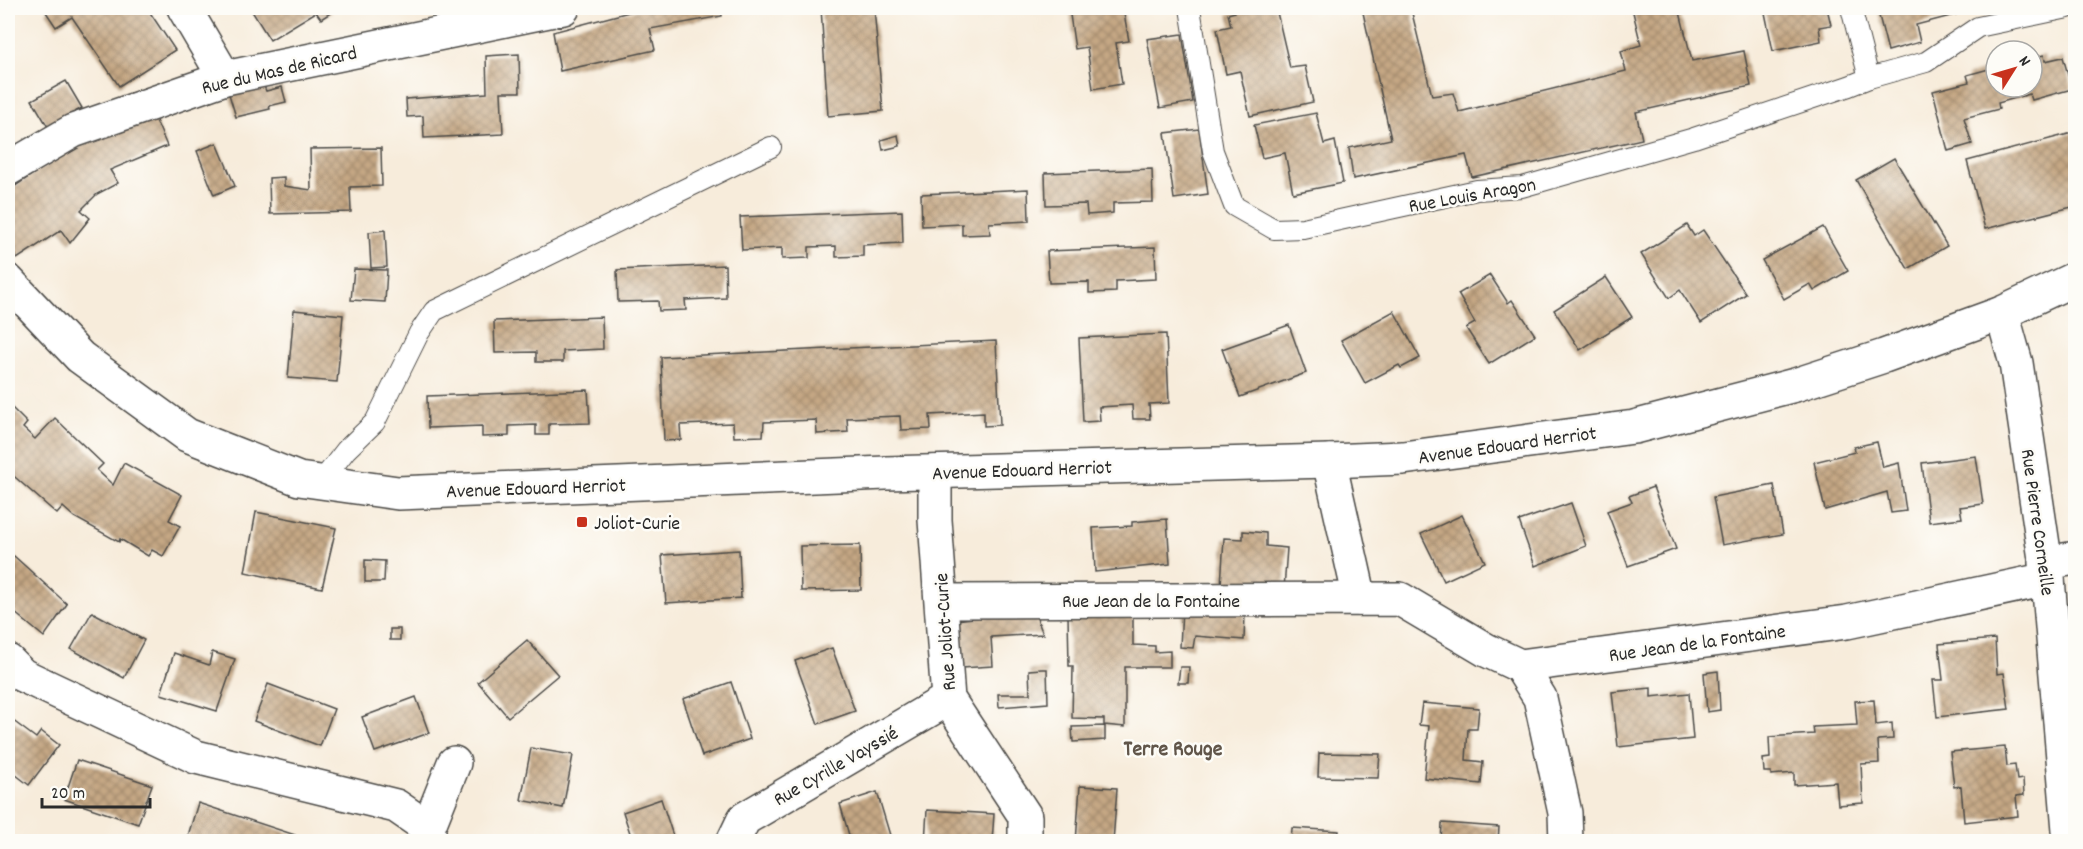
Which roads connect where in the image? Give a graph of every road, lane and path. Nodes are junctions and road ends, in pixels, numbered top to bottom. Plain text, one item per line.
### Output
1 (184, 8) edge
2 (563, 8) edge
3 (1190, 8) edge
4 (1851, 8) edge
5 (2068, 8) edge
6 (225, 78) junction
7 (1869, 78) junction
8 (771, 147) dead end
9 (8, 169) edge
10 (2076, 278) edge
11 (8, 281) edge
12 (2002, 313) junction
13 (1329, 461) junction
14 (934, 472) junction
15 (321, 482) junction
16 (2056, 567) edge
17 (1360, 599) junction
18 (942, 601) junction
19 (8, 661) edge
20 (1520, 666) junction
21 (948, 699) junction
22 (454, 763) dead end
23 (430, 835) edge
24 (733, 842) edge
25 (1025, 842) edge
26 (1566, 842) edge
27 (2070, 842) edge

1 - 6 street
2 - 6 street, Rue du Mas de Ricard
3 - 7 lane, Rue Louis Aragon
4 - 7 lane
5 - 7 lane, Rue Louis Aragon
6 - 9 street, Rue du Mas de Ricard
8 - 15 lane
10 - 12 street, Avenue Edouard Herriot
11 - 15 street, Avenue Edouard Herriot
12 - 13 street, Avenue Edouard Herriot
12 - 16 street, Rue Pierre Corneille
13 - 14 street, Avenue Edouard Herriot
13 - 17 street
14 - 15 street, Avenue Edouard Herriot
14 - 18 street, Rue Joliot-Curie
16 - 20 street, Rue Jean de la Fontaine
16 - 27 street, Rue Pierre Corneille
17 - 18 street, Rue Jean de la Fontaine
17 - 20 street, Rue Jean de la Fontaine
18 - 21 street, Rue Joliot-Curie
19 - 23 street
20 - 26 street
21 - 24 street, Rue Cyrille Vayssié
21 - 25 street, Rue Joliot-Curie
22 - 23 street

